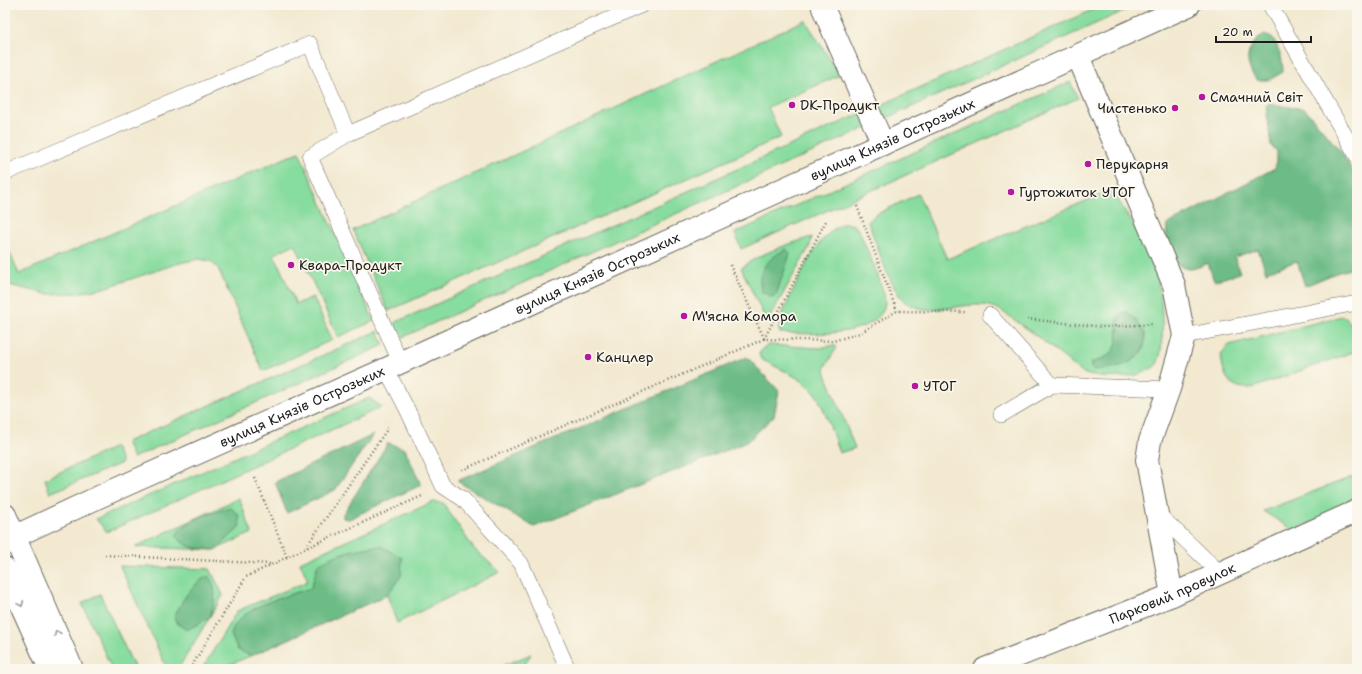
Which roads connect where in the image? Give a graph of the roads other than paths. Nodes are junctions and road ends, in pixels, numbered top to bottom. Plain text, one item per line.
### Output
1 (642, 5) edge
2 (1189, 5) edge
3 (1270, 5) edge
4 (827, 7) edge
5 (1078, 56) junction
6 (348, 134) junction
7 (883, 144) junction
8 (1357, 156) edge
9 (5, 173) edge
10 (1357, 303) edge
11 (990, 315) road end
12 (1183, 329) junction
13 (393, 365) junction
14 (1052, 385) junction
15 (1169, 389) junction
16 (1001, 415) dead end
17 (1357, 511) edge
18 (1157, 513) junction
19 (5, 515) edge
20 (10, 539) edge
21 (5, 569) edge
22 (1220, 573) junction
23 (1172, 595) junction
24 (50, 669) edge
25 (72, 669) edge
26 (563, 669) edge
27 (985, 669) edge

1 - 6 lane
2 - 5 street, вулиця Князів Острозьких
3 - 8 lane
4 - 7 street
5 - 7 street, вулиця Князів Острозьких
5 - 12 street
6 - 9 lane
6 - 13 lane
7 - 13 street, вулиця Князів Острозьких
10 - 12 lane
11 - 14 lane
12 - 15 street
13 - 20 street, вулиця Князів Острозьких
13 - 26 lane
14 - 15 lane
14 - 16 lane
15 - 18 street
17 - 22 street, Парковий провулок
18 - 22 lane
18 - 23 street
19 - 20 street
25 -> 20 street
21 -> 24 street
22 - 23 street, Парковий провулок
23 - 27 street, Парковий провулок

